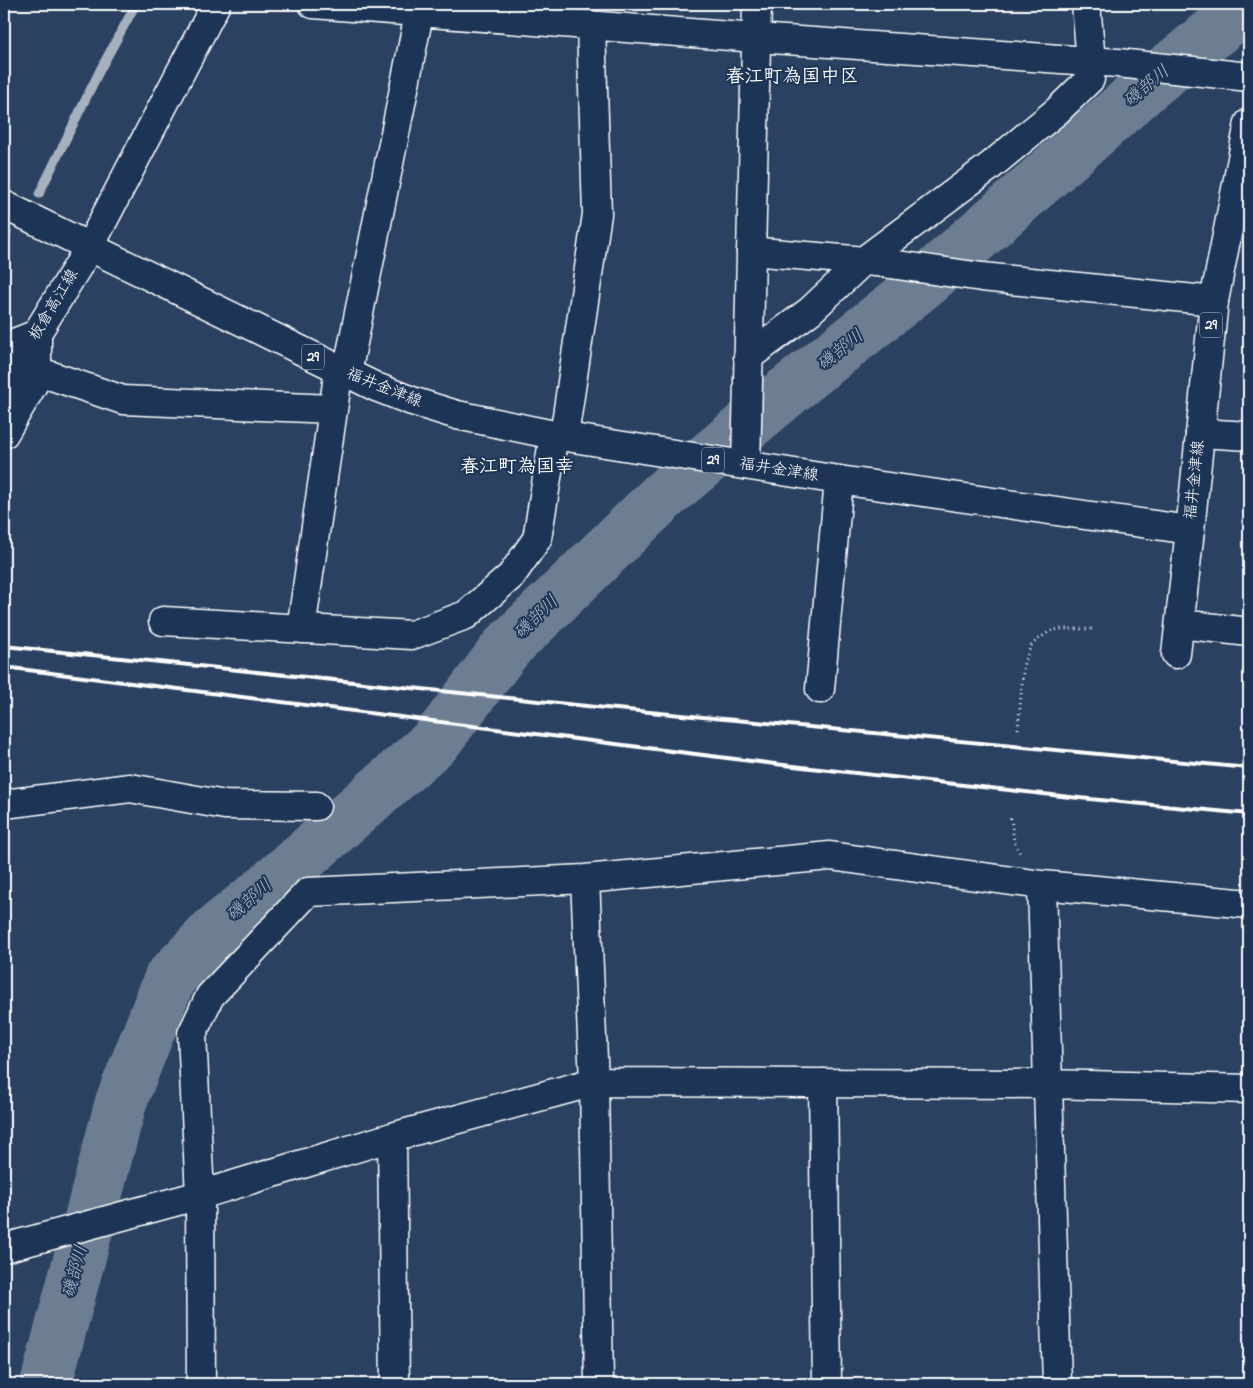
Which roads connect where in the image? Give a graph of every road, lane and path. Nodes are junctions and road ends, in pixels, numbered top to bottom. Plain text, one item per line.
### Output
1 (216, 4) edge
2 (313, 4) edge
3 (757, 4) edge
4 (1086, 4) edge
5 (420, 8) edge
6 (591, 25) junction
7 (756, 38) junction
8 (1091, 61) junction
9 (1237, 76) edge
10 (1249, 123) edge
11 (4, 205) edge
12 (89, 248) junction
13 (751, 250) junction
14 (868, 262) junction
15 (1214, 301) junction
16 (37, 334) junction
17 (4, 347) edge
18 (748, 362) junction
19 (37, 371) junction
20 (343, 371) junction
21 (4, 387) edge
22 (332, 409) junction
23 (1200, 433) junction
24 (4, 434) edge
25 (559, 435) junction
26 (1249, 436) edge
27 (746, 465) junction
28 (839, 480) junction
29 (1190, 530) junction
30 (163, 621) dead end
31 (1180, 624) junction
32 (301, 628) junction
33 (1093, 629) dead end
34 (1249, 632) edge
35 (1176, 654) dead end
36 (820, 689) dead end
37 (1018, 729) dead end
38 (4, 804) edge
39 (316, 806) dead end
40 (586, 879) junction
41 (1042, 886) junction
42 (1249, 904) edge
43 (594, 1082) junction
44 (823, 1083) junction
45 (1047, 1084) junction
46 (1249, 1089) edge
47 (392, 1137) junction
48 (200, 1195) junction
49 (4, 1248) edge
50 (201, 1384) edge
51 (395, 1384) edge
52 (600, 1384) edge
53 (828, 1384) edge
54 (1057, 1384) edge

1 - 12 street, 板倉高江線
2 - 5 street
3 - 7 street
4 - 8 street
5 - 6 street
5 - 20 street
6 - 7 street
6 - 25 street
7 - 8 street
7 - 13 street
8 - 9 street
8 - 14 street
10 - 15 street, 福井金津線 / 29
11 - 12 street, 福井金津線 / 29
12 - 16 street, 板倉高江線
12 - 20 street, 福井金津線 / 29
13 - 14 street
13 - 18 street
14 - 15 street
14 - 18 street
15 - 23 street, 福井金津線 / 29
16 - 17 street
16 - 19 street
16 - 21 street, 板倉高江線
18 - 27 street
19 - 22 street
19 - 24 street
20 - 22 street
20 - 25 street, 福井金津線 / 29
22 - 32 street
23 - 26 street
23 - 29 street, 福井金津線 / 29
25 - 27 street, 福井金津線 / 29
25 - 32 street
27 - 28 street, 福井金津線 / 29
28 - 29 street, 福井金津線 / 29
28 - 36 street
29 - 31 street
30 - 32 street
31 - 34 street
31 - 35 street
33 - 37 path
38 - 39 street
40 - 41 street
40 - 43 street
40 - 48 street
41 - 42 street
41 - 45 street
43 - 44 street
43 - 47 street
43 - 52 street
44 - 45 street
44 - 53 street
45 - 46 street
45 - 54 street
47 - 48 street
47 - 51 street
48 - 49 street
48 - 50 street

